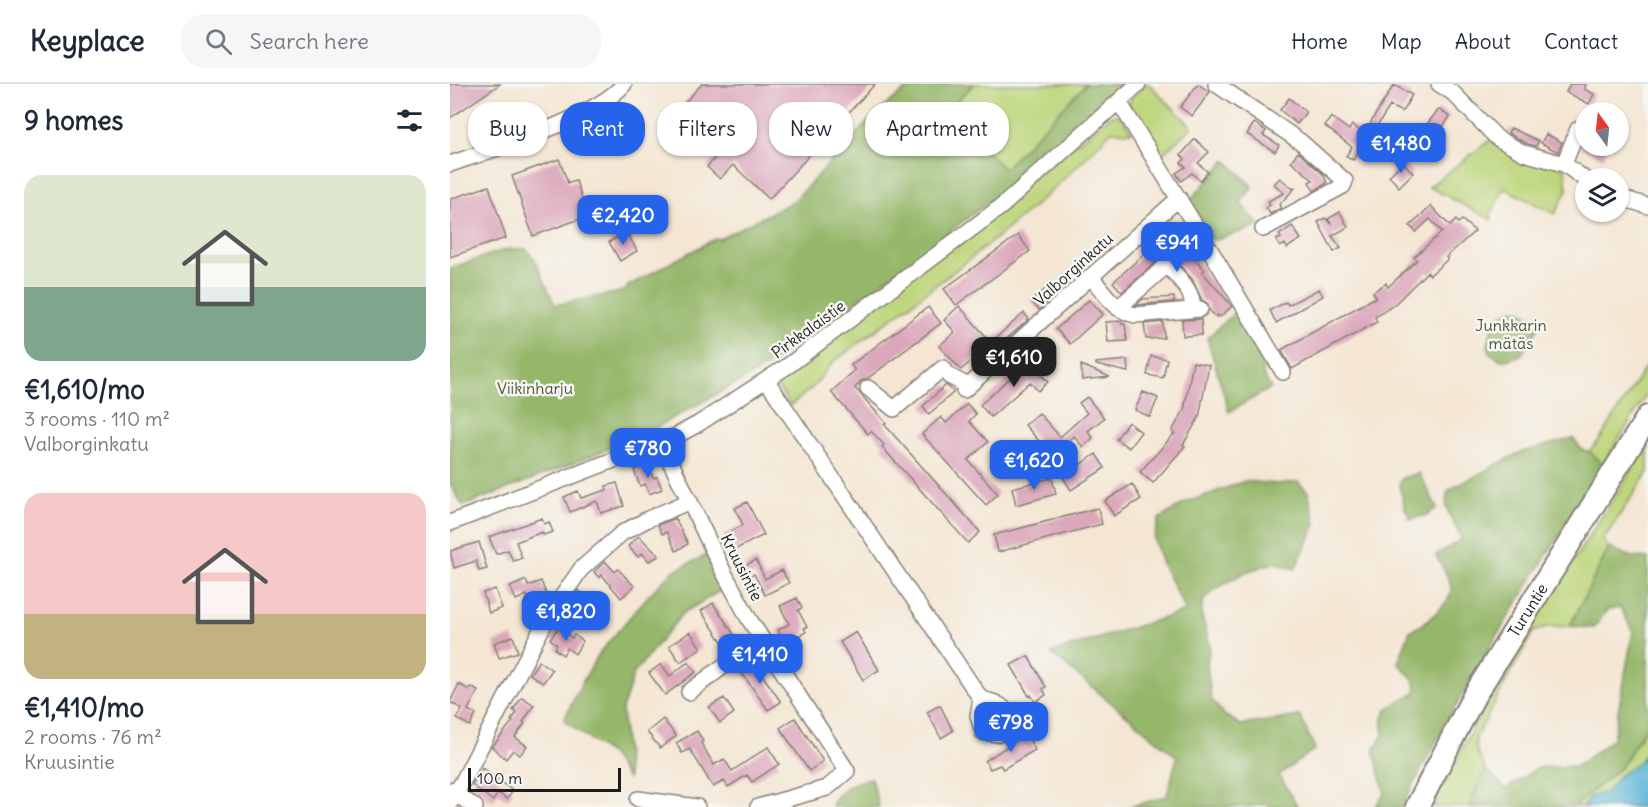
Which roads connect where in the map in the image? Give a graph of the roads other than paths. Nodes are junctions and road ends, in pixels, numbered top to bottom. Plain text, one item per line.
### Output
1 (624, 84) edge
2 (1138, 84) edge
3 (1216, 84) edge
4 (1439, 84) edge
5 (1119, 102) junction
6 (1575, 136) edge
7 (450, 164) edge
8 (1564, 164) junction
9 (1575, 172) edge
10 (1179, 198) junction
11 (1629, 200) edge
12 (1648, 206) edge
13 (1263, 229) dead end
14 (1091, 277) junction
15 (1118, 308) junction
16 (1282, 372) dead end
17 (767, 381) junction
18 (868, 388) dead end
19 (1648, 417) edge
20 (661, 442) junction
21 (690, 501) junction
22 (450, 523) edge
23 (761, 638) junction
24 (689, 692) dead end
25 (981, 699) dead end
26 (452, 795) edge
27 (639, 798) dead end
28 (475, 807) edge
29 (697, 807) edge
30 (758, 807) edge
31 (1418, 807) edge

1 - 7 street
2 - 5 street, Pirkkalaistie
3 - 13 street
4 - 8 street
5 - 10 street
5 - 17 street, Pirkkalaistie
6 - 8 street
8 - 9 street
10 - 14 street, Valborginkatu
10 - 16 street
11 - 12 street
14 - 15 street
14 - 18 street, Valborginkatu
15 - 15 street
17 - 20 street, Pirkkalaistie
17 - 25 street
19 - 31 highway, Turuntie
20 - 21 street, Kruusintie
20 - 22 street, Pirkkalaistie
21 - 23 street, Kruusintie
21 - 26 street
23 - 24 street
23 - 30 street, Kruusintie
26 - 28 street
27 - 29 street

